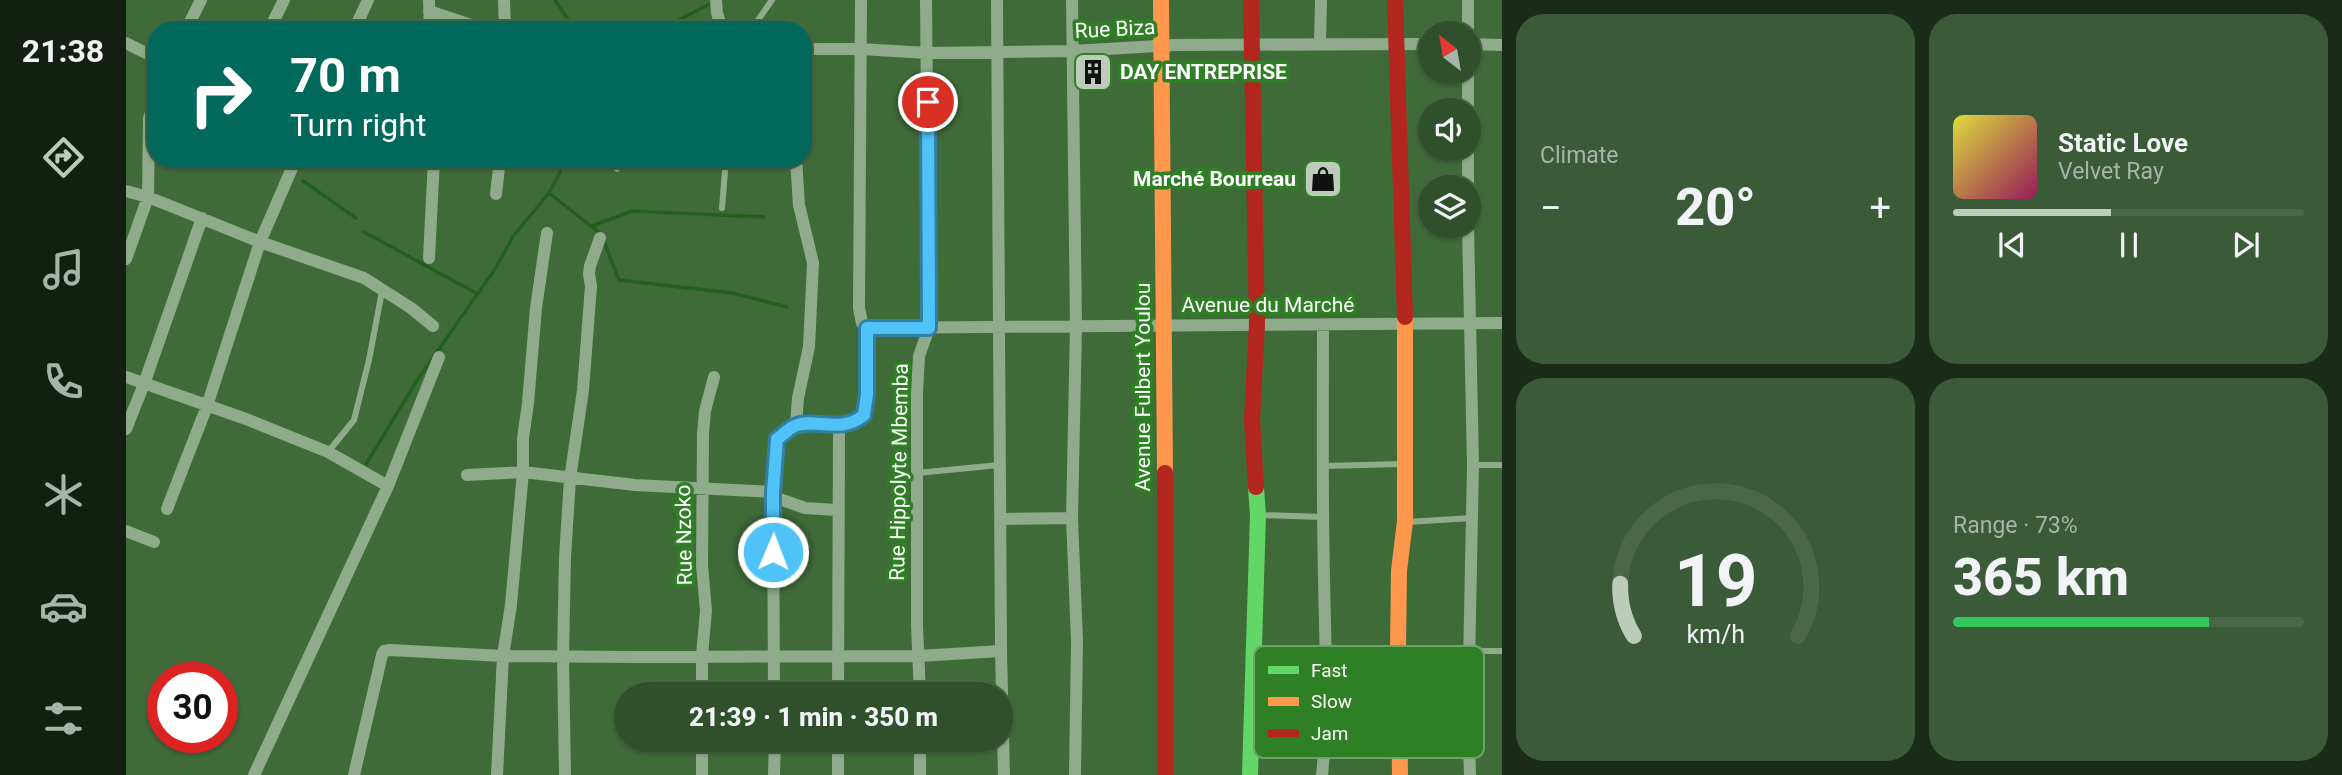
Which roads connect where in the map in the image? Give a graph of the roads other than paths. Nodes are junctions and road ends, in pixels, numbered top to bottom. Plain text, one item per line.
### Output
1 (201, 0) edge
2 (284, 0) edge
3 (368, 0) edge
4 (505, 0) edge
5 (716, 0) edge
6 (772, 0) edge
7 (861, 0) edge
8 (926, 0) edge
9 (997, 0) edge
10 (1072, 0) edge
11 (1161, 0) edge
12 (1251, 0) edge
13 (1321, 0) edge
14 (1395, 0) edge
15 (1468, 0) edge
16 (429, 6) edge
17 (190, 21) edge
18 (274, 21) edge
19 (358, 21) edge
20 (465, 21) edge
21 (505, 21) edge
22 (719, 21) edge
23 (757, 21) edge
24 (1468, 21) edge
25 (126, 43) edge
26 (1320, 43) junction
27 (1251, 44) junction
28 (1418, 44) edge
29 (1481, 44) edge
30 (1161, 45) junction
31 (1396, 45) junction
32 (1502, 45) edge
33 (812, 49) edge
34 (862, 49) junction
35 (997, 51) junction
36 (1072, 51) junction
37 (927, 53) junction
38 (147, 54) edge
39 (148, 168) edge
40 (292, 168) edge
41 (434, 168) edge
42 (499, 168) edge
43 (725, 168) edge
44 (797, 168) edge
45 (126, 191) edge
46 (496, 194) dead end
47 (148, 197) junction
48 (722, 208) dead end
49 (202, 218) junction
50 (547, 233) dead end
51 (600, 238) dead end
52 (1468, 238) edge
53 (260, 242) junction
54 (429, 258) dead end
55 (126, 259) edge
56 (382, 289) junction
57 (1405, 323) junction
58 (1502, 323) edge
59 (1256, 324) junction
60 (1468, 324) junction
61 (1165, 325) junction
62 (1323, 325) junction
63 (433, 326) dead end
64 (999, 326) junction
65 (1076, 327) junction
66 (867, 328) junction
67 (929, 328) junction
68 (439, 357) dead end
69 (126, 377) edge
70 (714, 377) dead end
71 (144, 384) junction
72 (206, 406) junction
73 (796, 425) junction
74 (839, 425) junction
75 (126, 429) edge
76 (328, 452) junction
77 (1404, 464) junction
78 (1001, 465) junction
79 (1472, 465) junction
80 (1502, 465) edge
81 (1323, 466) junction
82 (523, 472) junction
83 (917, 473) junction
84 (467, 475) dead end
85 (570, 479) junction
86 (388, 486) junction
87 (702, 489) junction
88 (773, 494) junction
89 (167, 509) dead end
90 (837, 510) junction
91 (1258, 514) junction
92 (1323, 517) junction
93 (1072, 518) junction
94 (1472, 518) junction
95 (1002, 519) junction
96 (1405, 522) junction
97 (126, 531) edge
98 (154, 542) dead end
99 (1326, 646) edge
100 (1398, 646) edge
101 (1469, 646) edge
102 (1001, 651) junction
103 (1484, 651) edge
104 (1502, 651) edge
105 (702, 655) junction
106 (838, 655) junction
107 (503, 656) junction
108 (919, 656) junction
109 (563, 657) junction
110 (774, 657) junction
111 (702, 682) edge
112 (774, 682) edge
113 (838, 682) edge
114 (920, 682) edge
115 (702, 752) edge
116 (775, 752) edge
117 (838, 752) edge
118 (920, 752) edge
119 (254, 775) edge
120 (354, 775) edge
121 (497, 775) edge
122 (565, 775) edge
123 (702, 775) edge
124 (774, 775) edge
125 (838, 775) edge
126 (920, 775) edge
127 (1004, 775) edge
128 (1076, 775) edge
129 (1165, 775) edge
130 (1250, 775) edge

1 - 17 street
2 - 18 street
3 - 19 street
4 - 21 street
5 - 22 street
6 - 23 lane
7 - 34 street
8 - 37 street, Rue Hippolyte Mbemba
9 - 35 street
10 - 36 street
11 - 30 street, Avenue Fulbert Youlou
12 - 27 street
13 - 26 street
14 - 31 street
15 - 24 street
16 - 20 street
25 - 38 street
26 - 27 street, Rue Biza
26 - 31 street, Rue Biza
27 - 30 street, Rue Biza
27 - 59 street
28 - 31 street, Rue Biza
29 - 32 street
30 - 36 street, Rue Biza
30 - 61 street, Avenue Fulbert Youlou
31 - 57 street
33 - 34 street, Rue Biza
34 - 37 street, Rue Biza
34 - 66 street
35 - 36 street, Rue Biza
35 - 37 street, Rue Biza
35 - 64 street
36 - 65 street
37 - 67 street, Rue Hippolyte Mbemba
39 - 47 street
40 - 53 street
41 - 54 street
42 - 46 street
43 - 48 lane
44 - 73 street
45 - 47 street
47 - 49 street
47 - 55 street
49 - 53 street
49 - 71 street
50 - 82 street
51 - 85 street
52 - 60 street
53 - 56 street
53 - 72 street
56 - 63 street
56 - 76 lane
57 - 60 street, Avenue du Marché
57 - 62 street, Avenue du Marché
57 - 77 street
58 - 60 street, Avenue du Marché
59 - 61 street, Avenue du Marché
59 - 62 street, Avenue du Marché
59 - 91 street
60 - 79 street
61 - 65 street, Avenue du Marché
61 - 129 street, Avenue Fulbert Youlou
62 - 81 street
64 - 65 street, Avenue du Marché
64 - 67 street, Avenue du Marché
64 - 78 street
65 - 93 street
66 - 67 street, Avenue du Marché
66 - 74 street
67 - 83 street, Rue Hippolyte Mbemba
68 - 86 street
69 - 71 street
70 - 87 street, Rue Nzoko
71 - 72 street
71 - 75 street
72 - 76 street
72 - 89 street
73 - 74 street
73 - 88 street
74 - 90 street
76 - 86 street
77 - 81 lane
77 - 96 street
78 - 83 lane
78 - 95 street
79 - 80 lane
79 - 94 street
81 - 92 street
82 - 84 street
82 - 85 street
82 - 107 street
83 - 108 street, Rue Hippolyte Mbemba
85 - 87 street
85 - 109 street
86 - 119 street
87 - 88 street
87 - 105 street, Rue Nzoko
88 - 90 street
88 - 110 street
90 - 106 street
91 - 92 lane
91 - 130 street
92 - 99 street
93 - 95 street
93 - 128 street
94 - 96 lane
94 - 101 street
95 - 102 street
96 - 100 street
97 - 98 street
102 - 108 street
102 - 127 street
103 - 104 lane
105 - 109 street
105 - 110 street
105 - 111 street, Rue Nzoko
106 - 108 street
106 - 110 street
106 - 113 street
107 - 109 street
107 - 120 street
107 - 121 street
108 - 114 street, Rue Hippolyte Mbemba
109 - 122 street
110 - 112 street
115 - 123 street
116 - 124 street
117 - 125 street
118 - 126 street

